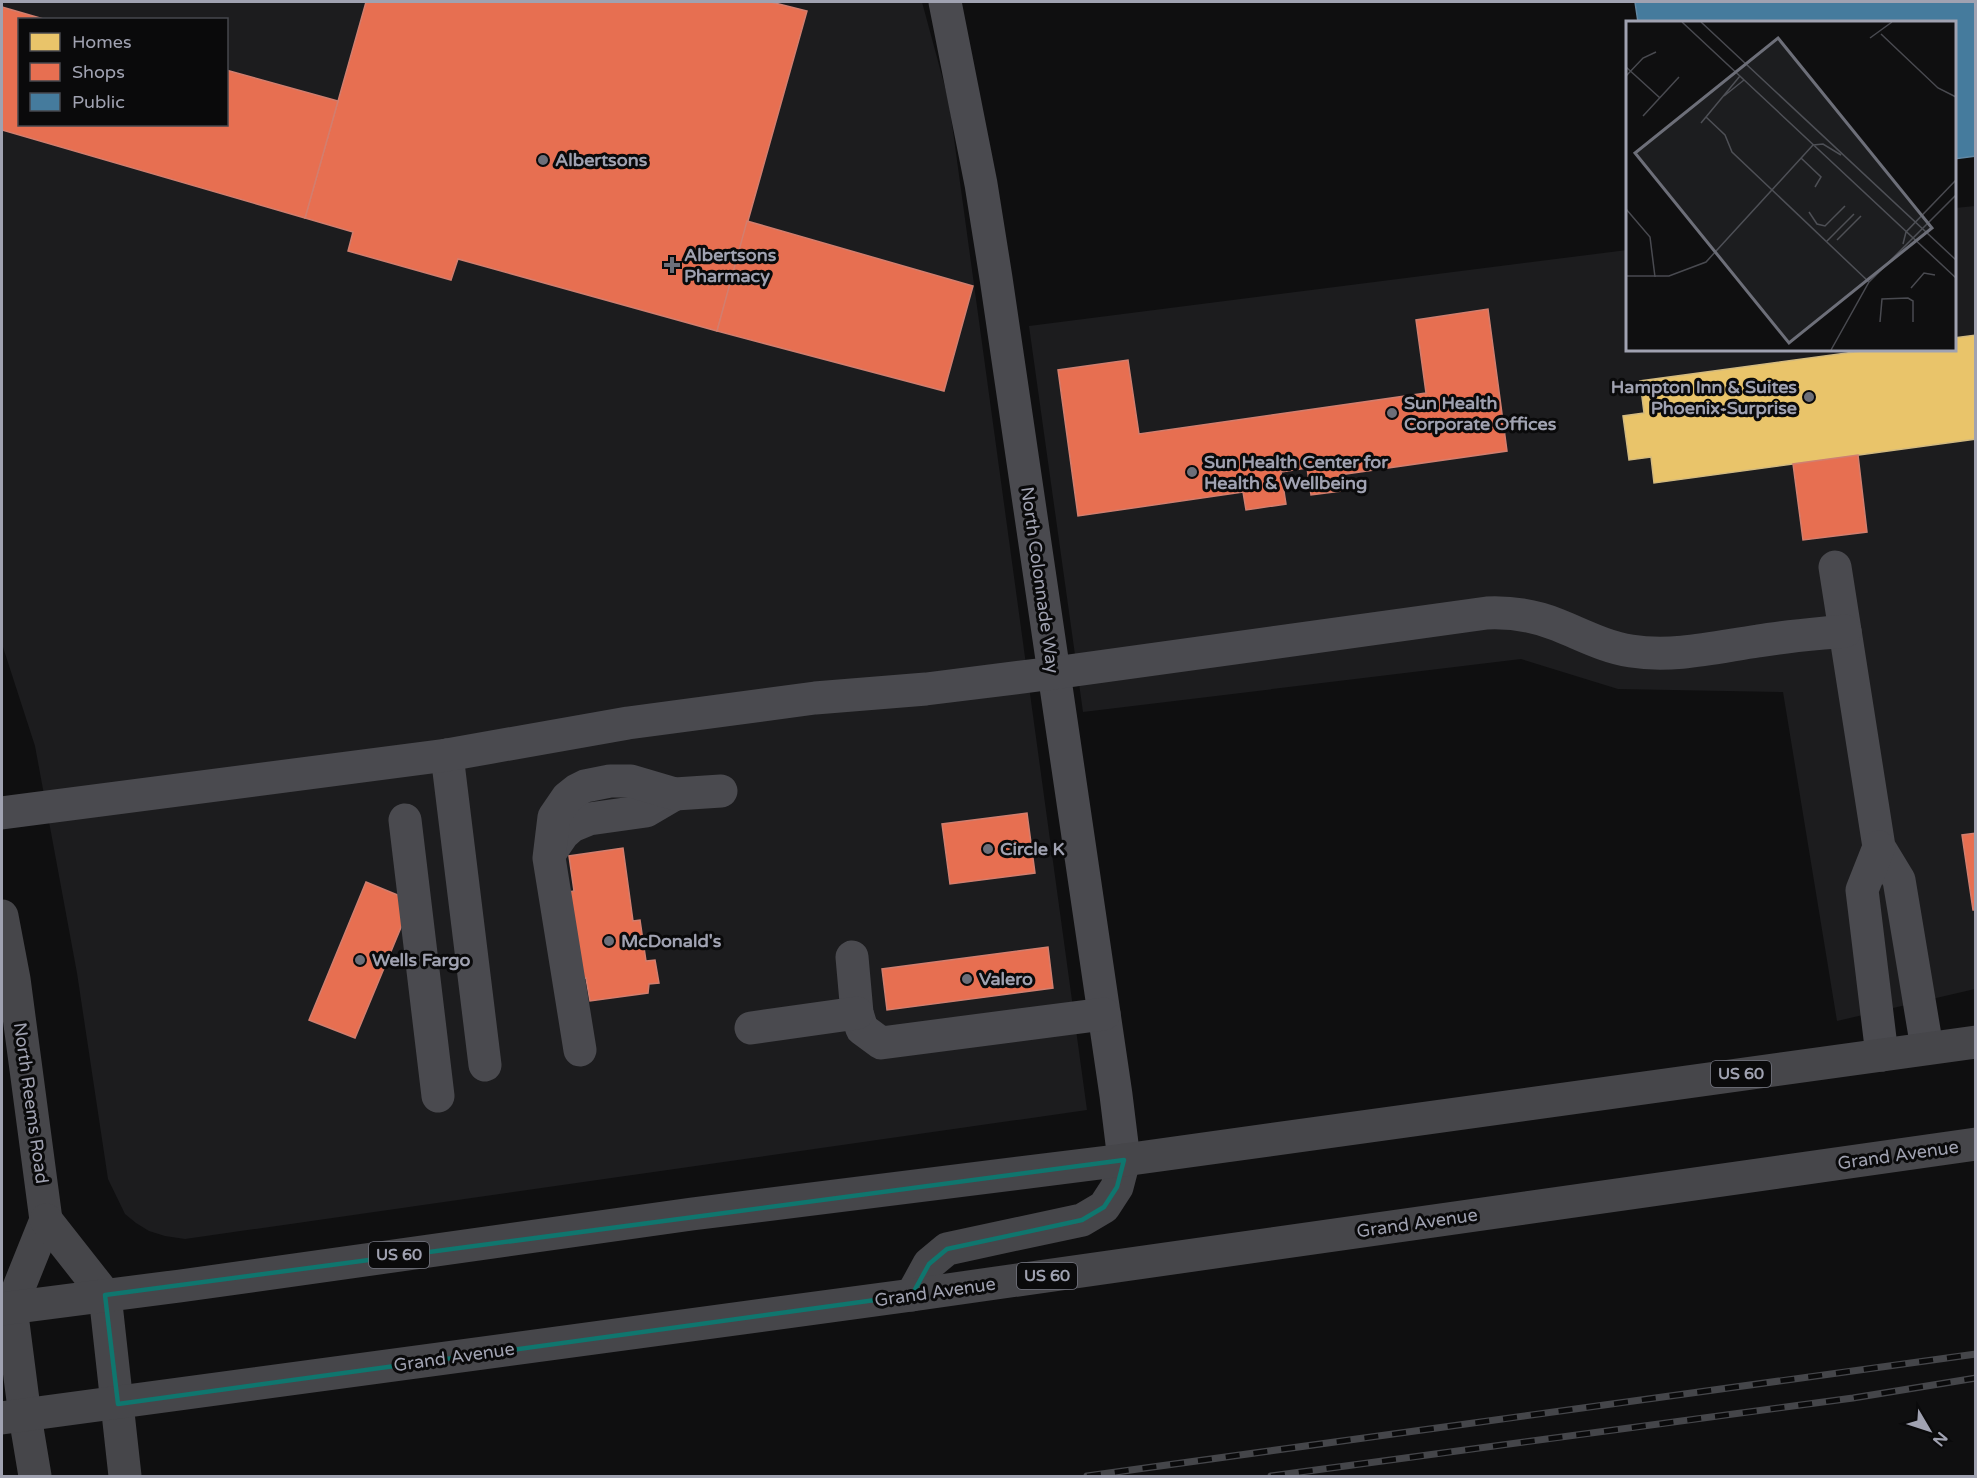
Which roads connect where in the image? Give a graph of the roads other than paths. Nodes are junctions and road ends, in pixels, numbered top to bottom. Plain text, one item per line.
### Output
1 (945, 2) edge
2 (1835, 567) dead end
3 (1845, 631) junction
4 (1054, 673) junction
5 (447, 755) junction
6 (721, 791) dead end
7 (2, 813) edge
8 (405, 820) dead end
9 (1879, 847) junction
10 (2, 916) edge
11 (852, 957) dead end
12 (857, 1014) junction
13 (1104, 1014) junction
14 (751, 1028) dead end
15 (1976, 1042) edge
16 (1927, 1048) junction
17 (580, 1050) dead end
18 (1882, 1054) junction
19 (486, 1065) dead end
20 (438, 1096) dead end
21 (1976, 1144) edge
22 (1124, 1160) junction
23 (46, 1220) junction
24 (105, 1295) junction
25 (912, 1295) junction
26 (6, 1308) edge
27 (118, 1404) junction
28 (13, 1417) edge
29 (35, 1476) edge
30 (125, 1476) edge

1 - 4 street, North Colonnade Way
2 - 3 street
3 - 4 street
3 - 9 street
4 - 5 street
4 - 13 street, North Colonnade Way
5 - 7 street
5 - 19 street
6 - 17 street
8 - 20 street
9 - 16 street
9 - 18 street
10 - 23 main road, North Reems Road
11 - 12 street
12 - 13 street
12 - 14 street
13 - 22 street, North Colonnade Way
15 - 16 main road, US 60
16 - 18 main road, US 60
18 - 22 main road, US 60
21 - 25 main road, Grand Avenue / US 60
22 - 24 main road, US 60
22 - 25 main road
23 - 24 main road
23 - 26 main road, North Reems Road
24 - 26 main road, US 60
24 - 27 main road
25 - 27 main road, Grand Avenue / US 60
26 - 28 main road, North Reems Road
27 - 28 main road, Grand Avenue / US 60
27 - 30 main road
28 - 29 main road, North Reems Road

